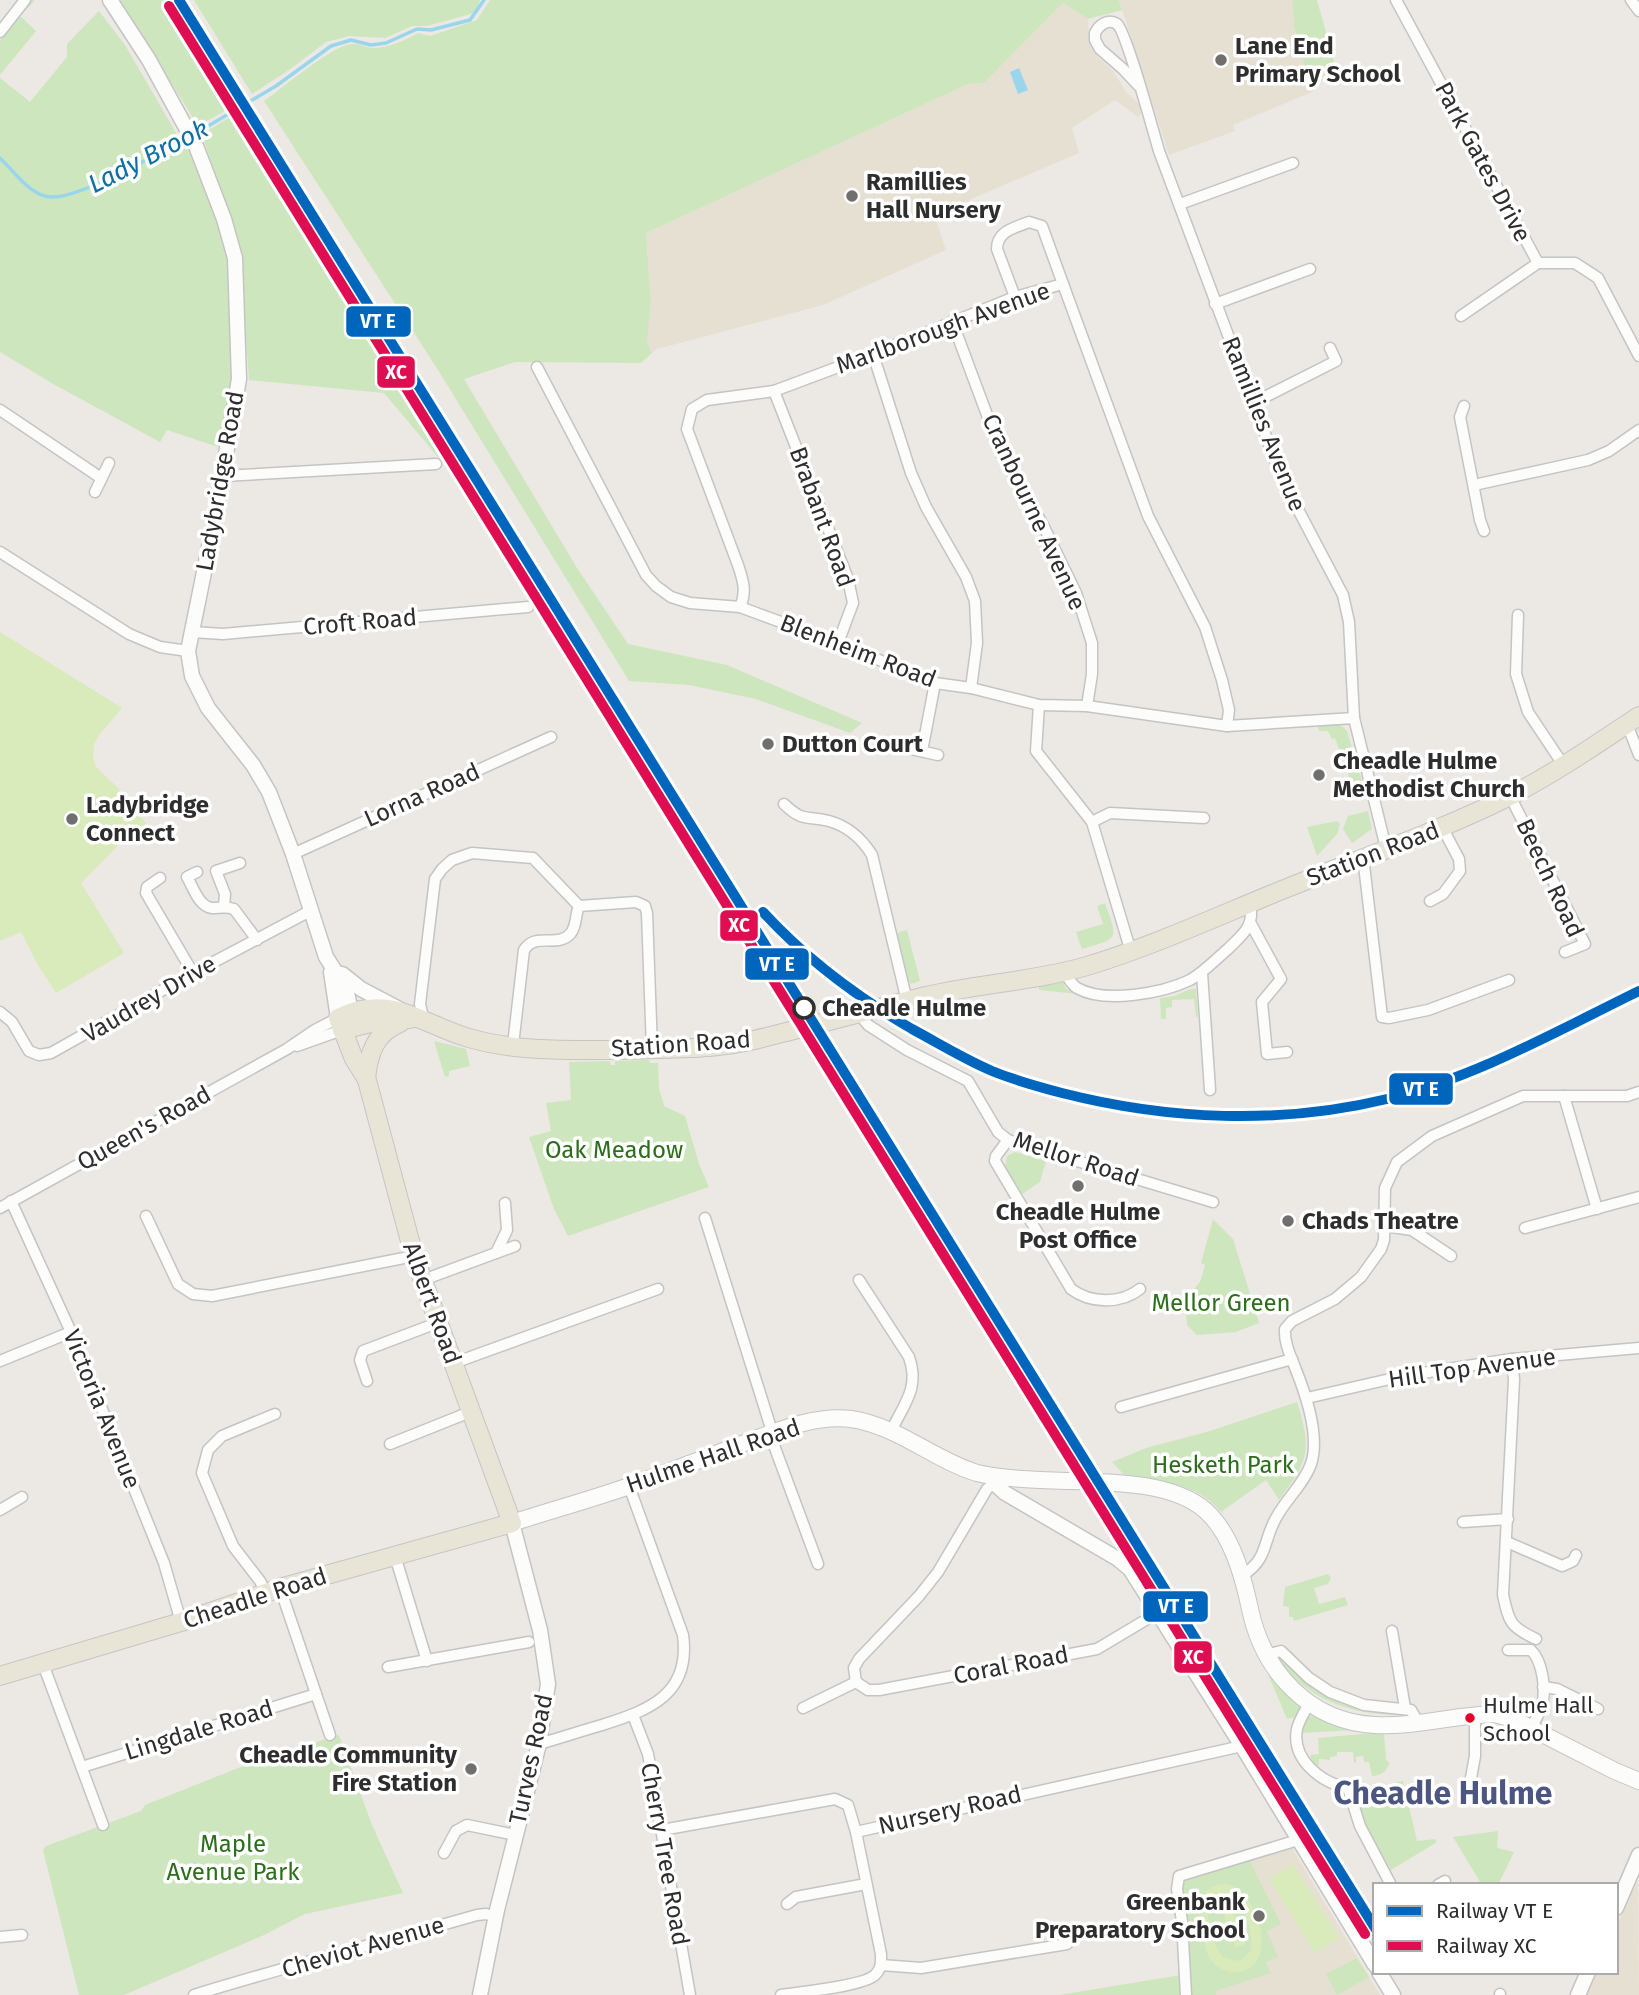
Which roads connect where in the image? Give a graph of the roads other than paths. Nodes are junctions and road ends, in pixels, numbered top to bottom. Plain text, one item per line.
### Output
1 (25, 0) edge
2 (110, 0) edge
3 (1396, 0) edge
4 (1631, 0) edge
5 (1639, 10) edge
6 (0, 32) edge
7 (1138, 85) junction
8 (1293, 163) dead end
9 (1180, 204) junction
10 (1538, 263) junction
11 (1310, 269) dead end
12 (1063, 284) junction
13 (1016, 297) junction
14 (1215, 304) junction
15 (1461, 316) dead end
16 (952, 321) junction
17 (1330, 348) dead end
18 (873, 354) junction
19 (1639, 356) edge
20 (537, 367) dead end
21 (774, 391) junction
22 (1252, 403) junction
23 (1464, 406) dead end
24 (0, 410) edge
25 (1639, 430) edge
26 (109, 463) dead end
27 (436, 464) dead end
28 (223, 476) junction
29 (102, 478) junction
30 (1474, 485) junction
31 (95, 492) dead end
32 (1485, 531) dead end
33 (0, 552) edge
34 (528, 607) dead end
35 (740, 607) junction
36 (1518, 615) dead end
37 (192, 632) junction
38 (838, 643) junction
39 (188, 651) junction
40 (935, 683) junction
41 (971, 688) junction
42 (1039, 705) junction
43 (1087, 706) junction
44 (1354, 718) junction
45 (1633, 720) edge
46 (1227, 726) junction
47 (551, 737) dead end
48 (938, 755) dead end
49 (1639, 755) edge
50 (1564, 766) junction
51 (1510, 796) junction
52 (784, 804) dead end
53 (1203, 818) dead end
54 (1092, 822) junction
55 (1442, 828) junction
56 (1385, 848) junction
57 (293, 854) junction
58 (1363, 857) junction
59 (240, 863) dead end
60 (197, 872) dead end
61 (160, 878) dead end
62 (1430, 901) dead end
63 (1250, 904) junction
64 (579, 906) junction
65 (224, 907) junction
66 (310, 911) junction
67 (1251, 924) junction
68 (257, 940) junction
69 (1131, 951) junction
70 (1565, 952) dead end
71 (328, 962) junction
72 (1064, 971) junction
73 (193, 973) junction
74 (1202, 973) junction
75 (1508, 981) dead end
76 (907, 1001) junction
77 (0, 1012) edge
78 (860, 1015) junction
79 (414, 1018) junction
80 (346, 1022) junction
81 (513, 1045) junction
82 (653, 1049) junction
83 (1287, 1052) dead end
84 (366, 1078) junction
85 (1210, 1090) dead end
86 (1639, 1092) edge
87 (1564, 1096) junction
88 (1007, 1140) junction
89 (1639, 1197) edge
90 (11, 1201) junction
91 (1213, 1202) dead end
92 (505, 1203) dead end
93 (0, 1208) edge
94 (1597, 1209) junction
95 (146, 1216) dead end
96 (705, 1218) dead end
97 (1385, 1226) junction
98 (1525, 1227) dead end
99 (515, 1246) dead end
100 (496, 1253) junction
101 (414, 1256) junction
102 (1451, 1256) dead end
103 (423, 1280) junction
104 (859, 1280) dead end
105 (658, 1289) dead end
106 (1140, 1289) dead end
107 (438, 1323) junction
108 (71, 1332) junction
109 (1639, 1348) edge
110 (1292, 1359) junction
111 (1512, 1359) junction
112 (0, 1361) edge
113 (454, 1363) junction
114 (366, 1381) dead end
115 (1307, 1398) junction
116 (1121, 1407) dead end
117 (470, 1412) junction
118 (275, 1414) dead end
119 (891, 1432) junction
120 (771, 1434) junction
121 (390, 1444) dead end
122 (994, 1479) junction
123 (631, 1493) junction
124 (22, 1497) dead end
125 (0, 1510) edge
126 (1508, 1519) junction
127 (1463, 1522) dead end
128 (512, 1523) junction
129 (1507, 1542) junction
130 (1576, 1555) dead end
131 (395, 1556) junction
132 (818, 1564) dead end
133 (1242, 1576) junction
134 (273, 1591) junction
135 (1158, 1612) junction
136 (181, 1622) junction
137 (1392, 1631) dead end
138 (1536, 1639) dead end
139 (529, 1642) dead end
140 (1508, 1650) dead end
141 (1266, 1655) junction
142 (427, 1661) junction
143 (43, 1664) junction
144 (388, 1667) dead end
145 (0, 1676) edge
146 (856, 1682) junction
147 (1543, 1687) junction
148 (316, 1694) junction
149 (1309, 1703) junction
150 (803, 1708) dead end
151 (1405, 1708) junction
152 (1598, 1709) dead end
153 (1475, 1715) junction
154 (633, 1716) junction
155 (1418, 1722) junction
156 (1531, 1728) junction
157 (330, 1735) dead end
158 (539, 1744) junction
159 (1242, 1746) junction
160 (82, 1767) junction
161 (1471, 1778) dead end
162 (1639, 1781) edge
163 (103, 1825) dead end
164 (663, 1830) junction
165 (856, 1832) junction
166 (516, 1835) junction
167 (1298, 1840) junction
168 (444, 1853) dead end
169 (1639, 1855) edge
170 (1390, 1883) edge
171 (866, 1884) junction
172 (1618, 1903) edge
173 (787, 1904) dead end
174 (496, 1917) junction
175 (22, 1935) dead end
176 (0, 1937) edge
177 (1067, 1944) dead end
178 (1373, 1962) edge
179 (881, 1965) junction
180 (1380, 1974) edge
181 (1587, 1974) edge
182 (227, 1990) edge
183 (194, 1995) edge
184 (480, 1995) edge
185 (690, 1995) edge
186 (781, 1995) edge
187 (1186, 1995) edge
188 (1393, 1995) edge
189 (1578, 1995) edge

1 - 6 street
2 - 28 street, Ladybridge Road
3 - 10 street, Park Gates Drive
4 - 5 street
7 - 7 street, Ramillies Avenue
7 - 9 street, Ramillies Avenue
8 - 9 street
9 - 14 street, Ramillies Avenue
10 - 15 street
10 - 19 street, Park Gates Drive
11 - 14 street
12 - 13 street, Marlborough Avenue
12 - 13 street
12 - 46 street, Marlborough Avenue
13 - 16 street, Marlborough Avenue
14 - 22 street, Ramillies Avenue
16 - 18 street, Marlborough Avenue
16 - 43 street, Cranbourne Avenue
17 - 22 street
18 - 21 street, Marlborough Avenue
18 - 41 street
20 - 35 street, Blenheim Road
21 - 35 street, Marlborough Avenue
21 - 38 street, Brabant Road
22 - 44 street, Ramillies Avenue
23 - 30 street
24 - 29 street
25 - 30 street
26 - 29 street
27 - 28 street
28 - 37 street, Ladybridge Road
29 - 31 street
30 - 32 street
33 - 39 street
34 - 37 street, Croft Road
35 - 38 street, Blenheim Road
36 - 50 street
37 - 39 street, Ladybridge Road
38 - 40 street, Blenheim Road
39 - 57 street, Ladybridge Road
40 - 41 street, Blenheim Road
40 - 48 street
41 - 42 street, Blenheim Road
42 - 43 street, Blenheim Road
42 - 54 street
43 - 46 street, Blenheim Road
44 - 46 street, Blenheim Road
44 - 56 street, Ramillies Avenue
45 - 49 street
45 - 50 main road, Station Road
47 - 57 street, Lorna Road
50 - 51 main road, Station Road
51 - 55 main road, Station Road
51 - 70 street, Beech Road
52 - 76 street
53 - 54 street
54 - 69 street
55 - 56 main road, Station Road
55 - 62 street
56 - 58 main road, Station Road
57 - 66 street, Ladybridge Road
58 - 63 main road, Station Road
58 - 75 street
59 - 65 street
60 - 65 street
61 - 73 street
63 - 67 street
63 - 69 main road, Station Road
64 - 79 street
64 - 81 street
64 - 82 street
65 - 68 street
66 - 68 street, Vaudrey Drive
66 - 71 street, Ladybridge Road
67 - 74 street
67 - 83 street
68 - 73 street, Vaudrey Drive
69 - 72 main road, Station Road
71 - 79 street
71 - 80 street, Albert Road
72 - 74 street
72 - 76 main road, Station Road
73 - 77 street, Vaudrey Drive
74 - 85 street
76 - 78 main road, Station Road
78 - 82 main road, Station Road
78 - 88 street, Mellor Road
79 - 80 main road, Station Road
79 - 81 main road, Station Road
79 - 84 main road
80 - 84 main road, Albert Road
80 - 90 street, Queen's Road
81 - 82 main road, Station Road
84 - 101 main road, Albert Road
86 - 87 street
87 - 94 street
87 - 97 street
88 - 91 street, Mellor Road
88 - 106 street
89 - 94 street
90 - 93 street, Queen's Road
90 - 108 street, Victoria Avenue
92 - 100 street
94 - 98 street
95 - 101 street
96 - 120 street
97 - 102 street
97 - 110 street
99 - 100 street
100 - 103 street
101 - 103 main road, Albert Road
103 - 107 main road, Albert Road
104 - 119 street
105 - 113 street
107 - 113 main road, Albert Road
107 - 114 street
108 - 112 street
108 - 136 street, Victoria Avenue
109 - 111 street, Hill Top Avenue
110 - 115 street
110 - 116 street
111 - 115 street, Hill Top Avenue
111 - 126 street
113 - 117 main road, Albert Road
115 - 133 street
117 - 121 street
117 - 128 main road, Albert Road
118 - 134 street
119 - 120 main road, Hulme Hall Road
119 - 122 main road, Hulme Hall Road
120 - 123 main road, Hulme Hall Road
120 - 132 street
122 - 133 main road, Hulme Hall Road
122 - 135 street
122 - 146 street
123 - 128 main road, Hulme Hall Road
123 - 154 street
124 - 125 street
126 - 127 street
126 - 129 street
128 - 131 main road, Cheadle Road
128 - 158 street, Turves Road
129 - 130 street
129 - 138 street
131 - 134 main road, Cheadle Road
131 - 142 street
133 - 141 main road, Hulme Hall Road
134 - 136 main road, Cheadle Road
134 - 148 street
135 - 146 street, Coral Road
135 - 159 street
136 - 143 main road, Cheadle Road
137 - 151 street
139 - 142 street
140 - 147 street
141 - 149 main road, Hulme Hall Road
141 - 151 street
142 - 144 street
143 - 145 main road, Cheadle Road
143 - 160 street
146 - 150 street
147 - 152 street
147 - 156 street
148 - 157 street
148 - 160 street, Lingdale Road
149 - 155 main road, Hulme Hall Road
149 - 170 street
151 - 155 street
153 - 155 main road, Hulme Hall Road
153 - 156 main road, Hulme Hall Road
153 - 161 street
154 - 158 street
154 - 164 street, Cherry Tree Road
156 - 162 main road, Hulme Hall Road
158 - 166 street, Turves Road
159 - 165 street, Nursery Road
159 - 167 street
160 - 163 street
164 - 165 street
164 - 185 street, Cherry Tree Road
165 - 171 street, Nursery Road
166 - 168 street
166 - 174 street, Turves Road
167 - 178 street
167 - 187 street
169 - 172 street
171 - 173 street
171 - 179 street, Nursery Road
174 - 182 street, Cheviot Avenue
174 - 184 street, Turves Road
175 - 176 street
177 - 179 street
179 - 186 street
180 - 188 street
181 - 189 street
182 - 183 street, Cheviot Avenue

